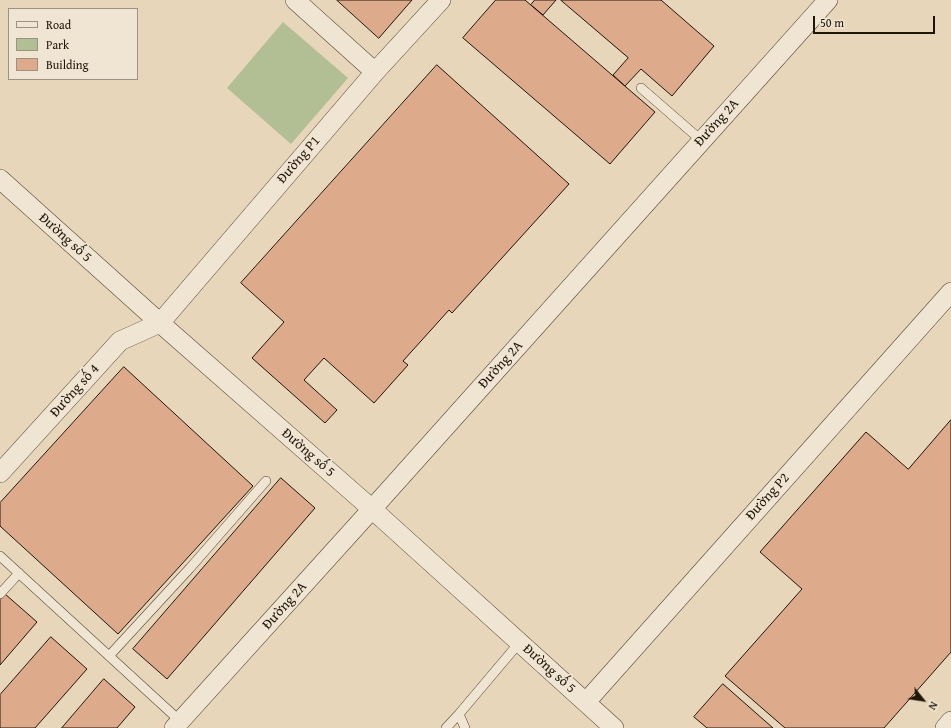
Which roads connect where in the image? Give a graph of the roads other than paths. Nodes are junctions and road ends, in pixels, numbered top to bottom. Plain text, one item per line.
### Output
1 (295, 0) edge
2 (440, 0) edge
3 (828, 0) edge
4 (375, 72) junction
5 (641, 88) dead end
6 (702, 140) junction
7 (0, 179) edge
8 (951, 292) edge
9 (160, 323) junction
10 (0, 473) edge
11 (266, 481) dead end
12 (372, 509) junction
13 (0, 556) edge
14 (19, 573) junction
15 (0, 594) edge
16 (519, 642) junction
17 (109, 656) junction
18 (586, 702) junction
19 (460, 714) junction
20 (951, 721) edge
21 (177, 724) edge
22 (446, 728) edge
23 (465, 728) edge
24 (614, 728) edge
25 (945, 728) edge

1 - 4 street
2 - 4 street, Đường P1
3 - 6 street, Đường 2A
4 - 9 street, Đường P1
5 - 6 lane
6 - 12 street, Đường 2A
7 - 9 street, Đường số 5
8 - 18 street, Đường P2
9 - 10 street, Đường số 4
9 - 12 street, Đường số 5
11 - 17 lane
12 - 16 street, Đường số 5
12 - 21 street, Đường 2A
13 - 14 lane
14 - 15 lane
14 - 17 lane
16 - 18 street, Đường số 5
16 - 19 lane
17 - 21 lane
18 - 24 street, Đường số 5
19 - 22 lane
19 - 23 lane
20 - 25 street

